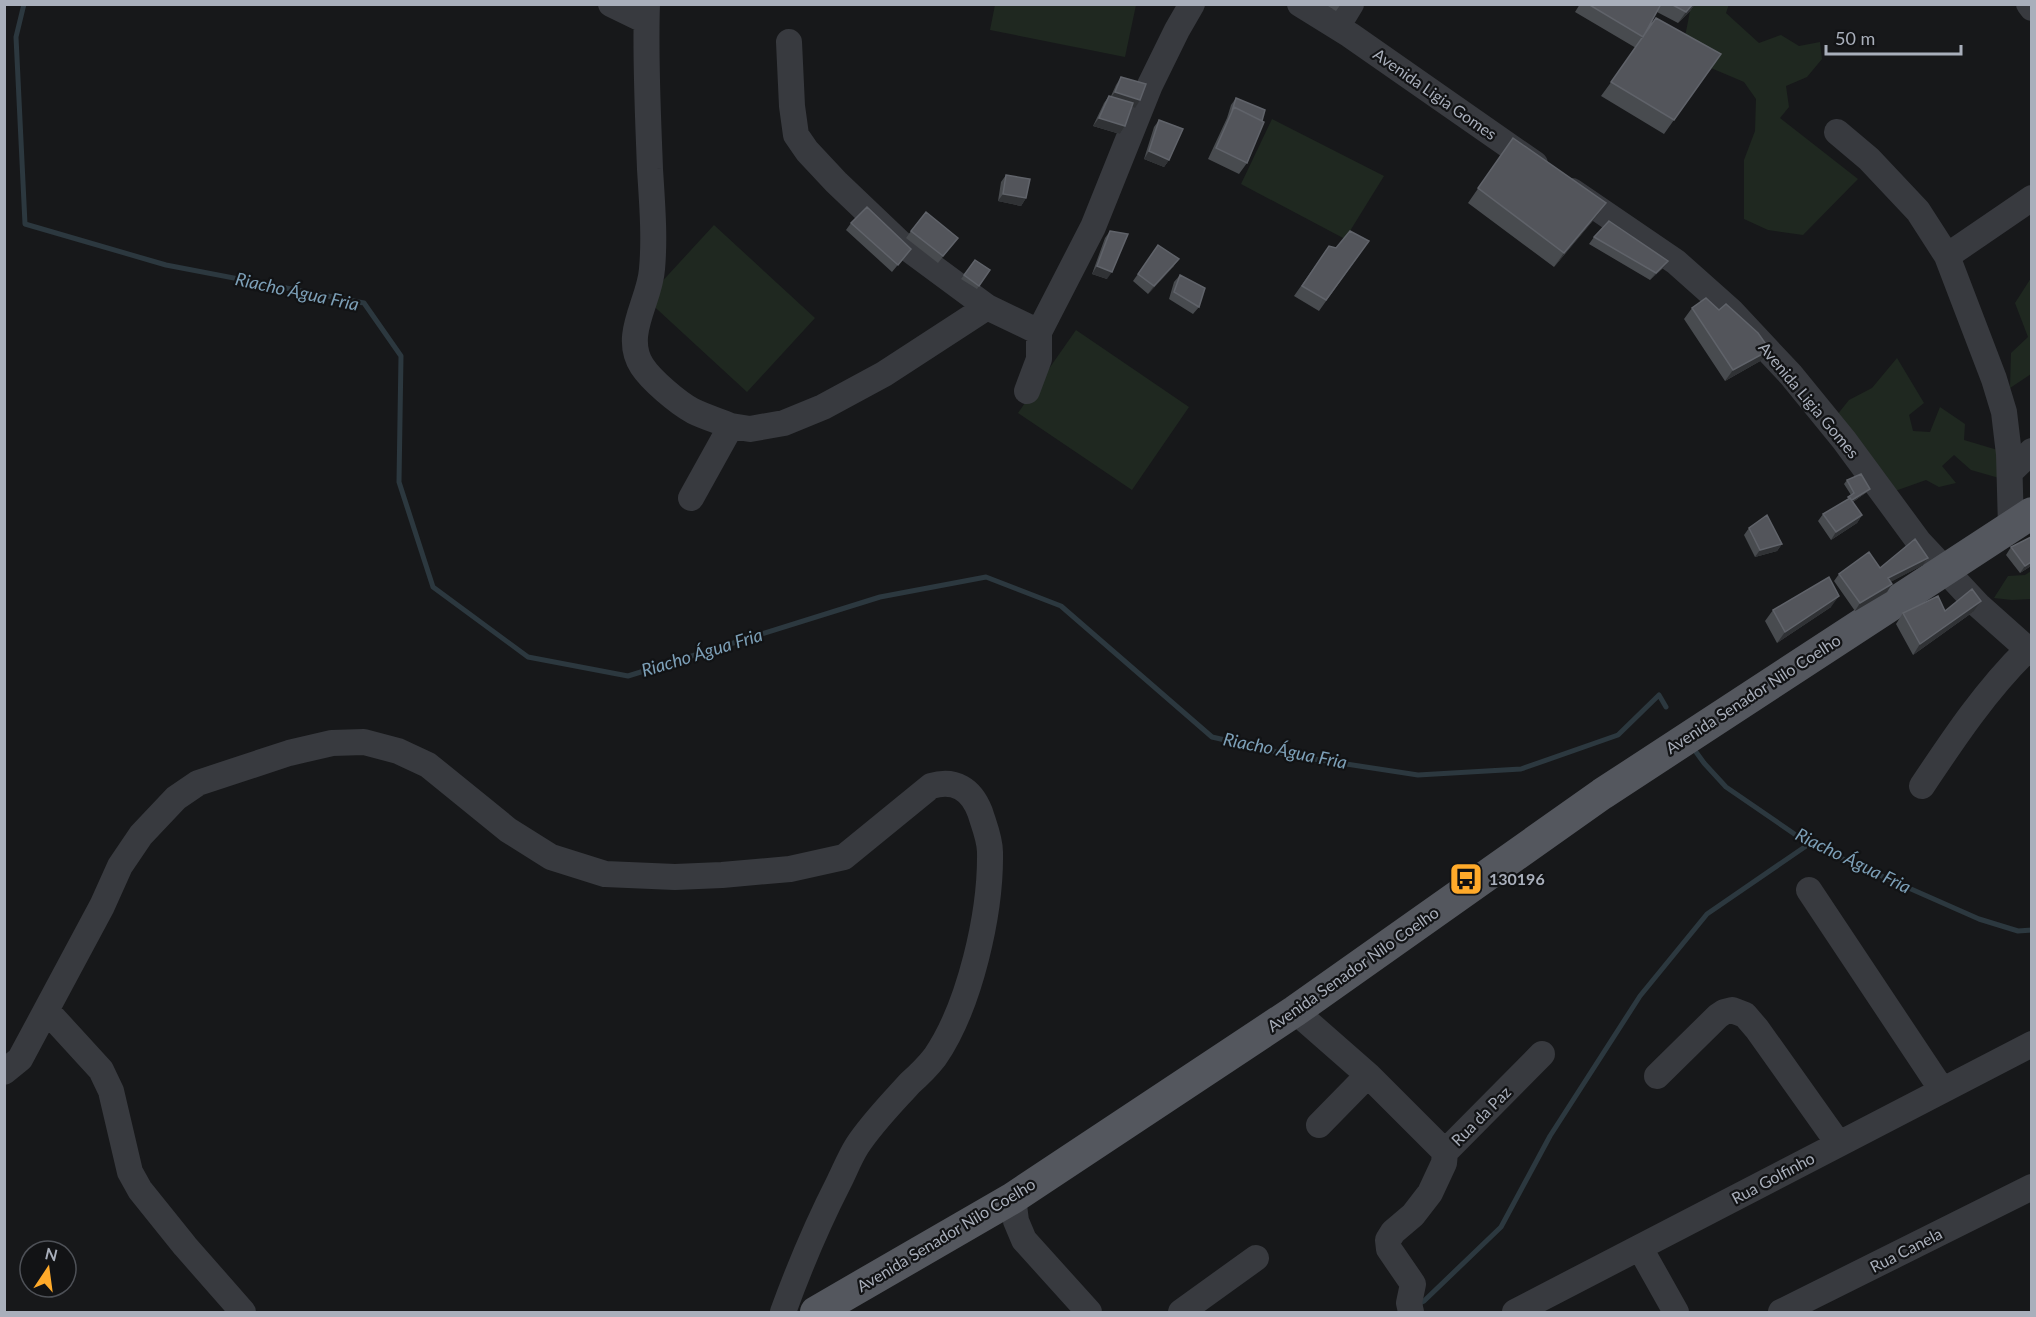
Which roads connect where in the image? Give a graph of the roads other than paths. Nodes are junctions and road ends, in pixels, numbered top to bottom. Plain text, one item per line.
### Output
1 (611, 4) edge
2 (1192, 4) edge
3 (1300, 4) edge
4 (1351, 4) edge
5 (647, 13) edge
6 (1337, 27) junction
7 (789, 42) dead end
8 (1837, 132) dead end
9 (2031, 198) edge
10 (1947, 256) junction
11 (987, 307) junction
12 (1040, 332) junction
13 (1027, 391) dead end
14 (731, 426) junction
15 (2031, 451) edge
16 (2010, 472) junction
17 (691, 498) dead end
18 (2021, 520) edge
19 (1944, 568) junction
20 (2029, 651) edge
21 (1922, 786) dead end
22 (1809, 890) dead end
23 (46, 1011) junction
24 (1294, 1011) junction
25 (2031, 1044) edge
26 (1542, 1054) dead end
27 (4, 1072) edge
28 (1368, 1075) junction
29 (1657, 1076) dead end
30 (1942, 1090) junction
31 (1319, 1125) dead end
32 (1838, 1143) junction
33 (1445, 1152) junction
34 (2031, 1187) edge
35 (1013, 1198) junction
36 (1640, 1248) junction
37 (1256, 1258) dead end
38 (1410, 1309) edge
39 (1186, 1311) edge
40 (243, 1312) edge
41 (783, 1312) edge
42 (816, 1312) edge
43 (1089, 1312) edge
44 (1515, 1312) edge
45 (1676, 1312) edge
46 (1780, 1312) edge

1 - 5 street
2 - 12 street
3 - 6 street, Avenida Ligia Gomes
4 - 6 street
5 - 14 street
6 - 19 street, Avenida Ligia Gomes
7 - 11 street
8 - 10 street
9 - 10 street
10 - 16 street
11 - 12 street
11 - 14 street
12 - 13 street
14 - 17 street
15 - 16 street
16 - 18 street
18 - 19 main road, Avenida Senador Nilo Coelho
19 - 20 street, Avenida Ligia Gomes
19 - 24 main road, Avenida Senador Nilo Coelho
20 - 21 street
22 - 30 street
23 - 27 street
23 - 40 street
23 - 41 street
24 - 28 street, Rua da Paz
24 - 35 main road, Avenida Senador Nilo Coelho
25 - 30 street, Rua Golfinho
26 - 33 street, Rua da Paz
28 - 31 street
28 - 33 street, Rua da Paz
29 - 32 street
30 - 32 street, Rua Golfinho
32 - 36 street, Rua Golfinho
33 - 38 street
34 - 46 street, Rua Canela
35 - 42 main road, Avenida Senador Nilo Coelho
35 - 43 street
36 - 44 street, Rua Golfinho
36 - 45 street
37 - 39 street

